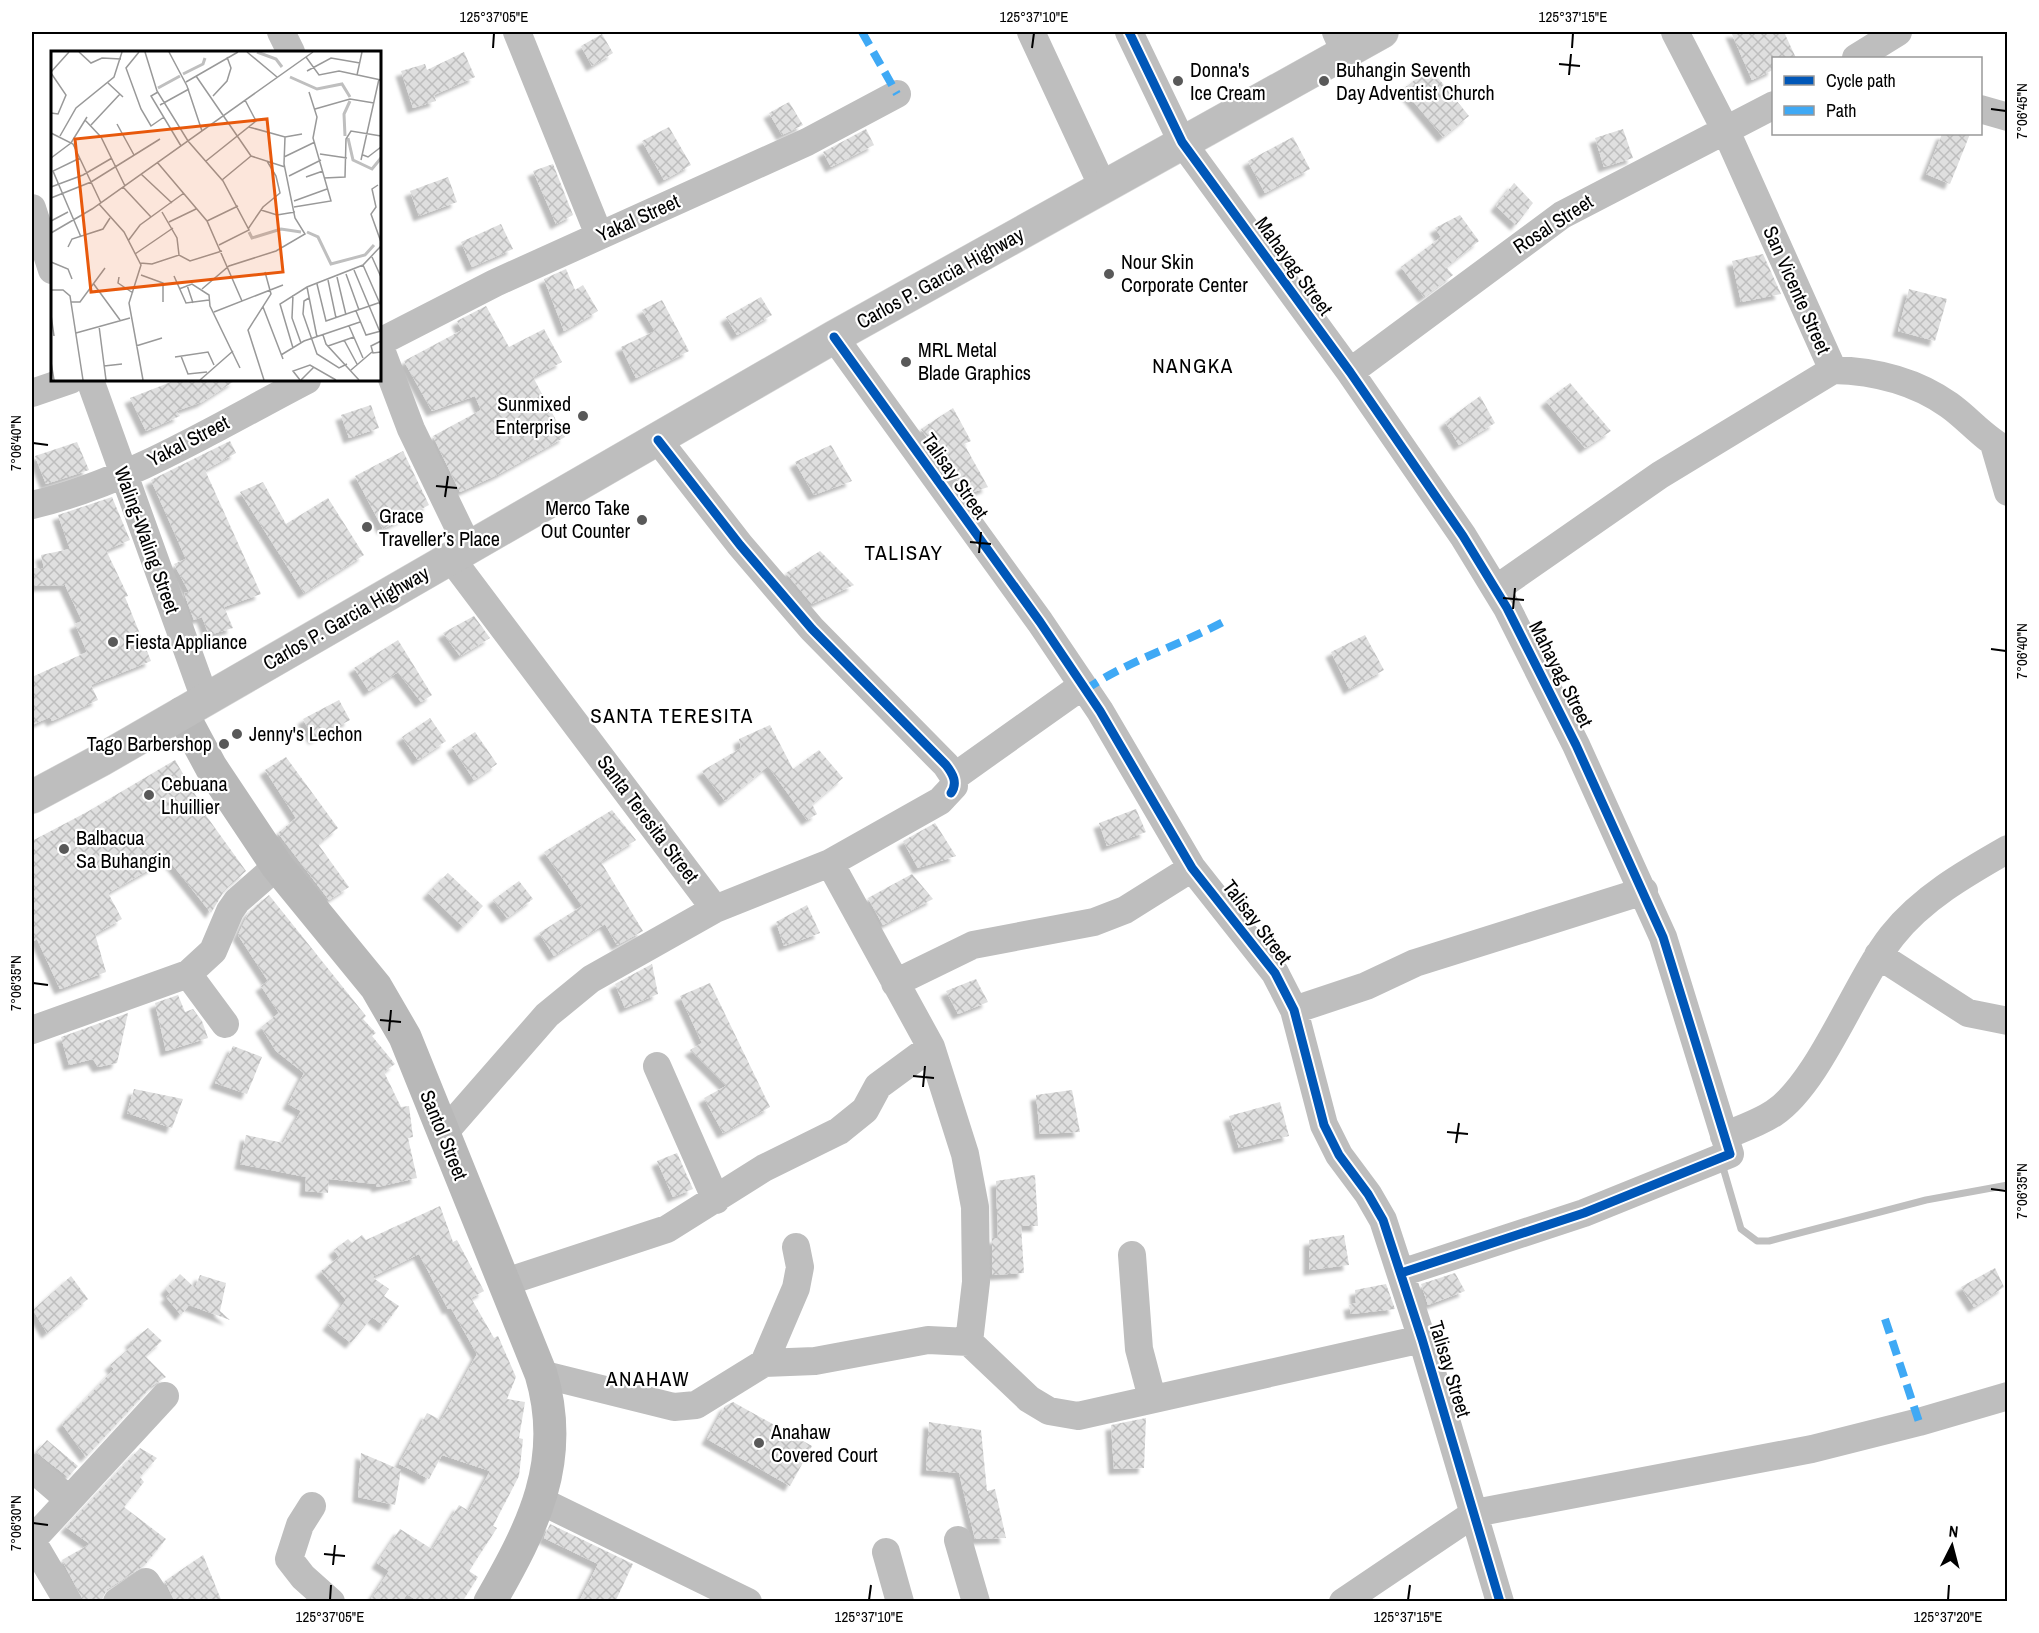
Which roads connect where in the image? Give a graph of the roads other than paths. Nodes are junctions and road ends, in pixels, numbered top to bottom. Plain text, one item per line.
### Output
1 (282, 32) edge
2 (517, 32) edge
3 (1031, 32) edge
4 (1129, 32) edge
5 (1382, 32) edge
6 (1675, 32) edge
7 (1898, 32) edge
8 (1340, 42) edge
9 (291, 51) edge
10 (1858, 57) edge
11 (897, 94) dead end
12 (1772, 106) edge
13 (1982, 110) edge
14 (2007, 117) edge
15 (1726, 131) junction
16 (1182, 142) junction
17 (1103, 187) junction
18 (32, 208) edge
19 (599, 234) junction
20 (51, 267) edge
21 (834, 337) junction
22 (381, 341) edge
23 (381, 350) edge
24 (1833, 370) junction
25 (1350, 372) junction
26 (67, 381) edge
27 (90, 381) edge
28 (305, 381) edge
29 (32, 393) edge
30 (658, 440) junction
31 (2000, 447) edge
32 (123, 474) junction
33 (2007, 492) edge
34 (32, 505) edge
35 (459, 552) junction
36 (1496, 589) junction
37 (1082, 686) junction
38 (194, 706) junction
39 (954, 777) junction
40 (32, 797) edge
41 (2007, 849) edge
42 (831, 863) junction
43 (277, 866) junction
44 (1192, 868) junction
45 (1644, 891) junction
46 (715, 909) junction
47 (1878, 955) junction
48 (188, 974) junction
49 (895, 983) junction
50 (1294, 1010) junction
51 (2007, 1021) edge
52 (225, 1024) dead end
53 (32, 1030) edge
54 (931, 1047) junction
55 (657, 1066) dead end
56 (443, 1134) junction
57 (1727, 1145) junction
58 (716, 1200) junction
59 (796, 1247) dead end
60 (1132, 1255) dead end
61 (1401, 1273) junction
62 (506, 1282) junction
63 (1422, 1339) junction
64 (969, 1342) junction
65 (764, 1364) junction
66 (542, 1374) junction
67 (2007, 1395) edge
68 (165, 1396) dead end
69 (1152, 1398) junction
70 (32, 1468) edge
71 (68, 1500) junction
72 (539, 1500) junction
73 (312, 1506) dead end
74 (1474, 1513) junction
75 (32, 1540) edge
76 (958, 1540) dead end
77 (886, 1552) dead end
78 (68, 1602) edge
79 (117, 1602) edge
80 (159, 1602) edge
81 (331, 1602) edge
82 (490, 1602) edge
83 (748, 1602) edge
84 (900, 1602) edge
85 (976, 1602) edge
86 (1343, 1602) edge
87 (1500, 1602) edge

1 - 9 street
2 - 19 street
3 - 17 street
4 - 16 street, Mahayag Street
5 - 8 highway, Carlos P. Garcia Highway
6 - 15 street, San Vicente Street
7 - 10 street
8 - 16 highway, Carlos P. Garcia Highway
11 - 19 street, Yakal Street
12 - 15 street, Rosal Street
13 - 14 street
15 - 24 street, San Vicente Street
15 - 25 street, Rosal Street
16 - 17 highway, Carlos P. Garcia Highway
16 - 25 street, Mahayag Street
17 - 21 highway, Carlos P. Garcia Highway
18 - 20 street
19 - 22 street, Yakal Street
21 - 30 highway, Carlos P. Garcia Highway
21 - 37 street, Talisay Street
23 - 35 street, Santa Teresita Street
24 - 31 street, San Vicente Street
24 - 36 street
25 - 36 street, Mahayag Street
26 - 29 street
27 - 32 street, Waling-Waling Street
28 - 32 street, Yakal Street
30 - 35 highway, Carlos P. Garcia Highway
30 - 39 street
31 - 33 street
32 - 34 street, Yakal Street
32 - 38 street, Waling-Waling Street
35 - 38 highway, Carlos P. Garcia Highway
35 - 46 street, Santa Teresita Street
36 - 45 street, Mahayag Street
37 - 39 street
37 - 44 street, Talisay Street
38 - 40 highway, Carlos P. Garcia Highway
38 - 43 main road, Santol Street
39 - 42 street
41 - 47 street
42 - 46 street
42 - 49 street
43 - 48 street
43 - 56 main road, Santol Street
44 - 49 street
44 - 50 street, Talisay Street
45 - 50 street
45 - 57 street, Mahayag Street
46 - 56 street
47 - 51 street
47 - 57 street
48 - 52 street
48 - 53 street
49 - 54 street
50 - 61 street, Talisay Street
54 - 58 street
54 - 64 street
55 - 58 street
56 - 62 main road, Santol Street
57 - 61 street
58 - 62 street
59 - 65 street
60 - 69 street
61 - 63 street, Talisay Street
62 - 66 main road, Santol Street
63 - 69 street
63 - 74 street, Talisay Street
64 - 65 street
64 - 69 street
65 - 66 street
66 - 72 main road, Santol Street
67 - 74 street
68 - 71 street
70 - 71 street
71 - 75 street
72 - 82 main road, Santol Street
72 - 83 street
73 - 81 street
74 - 86 street
74 - 87 street, Talisay Street
75 - 78 street
76 - 85 street
77 - 84 street
79 - 80 street

